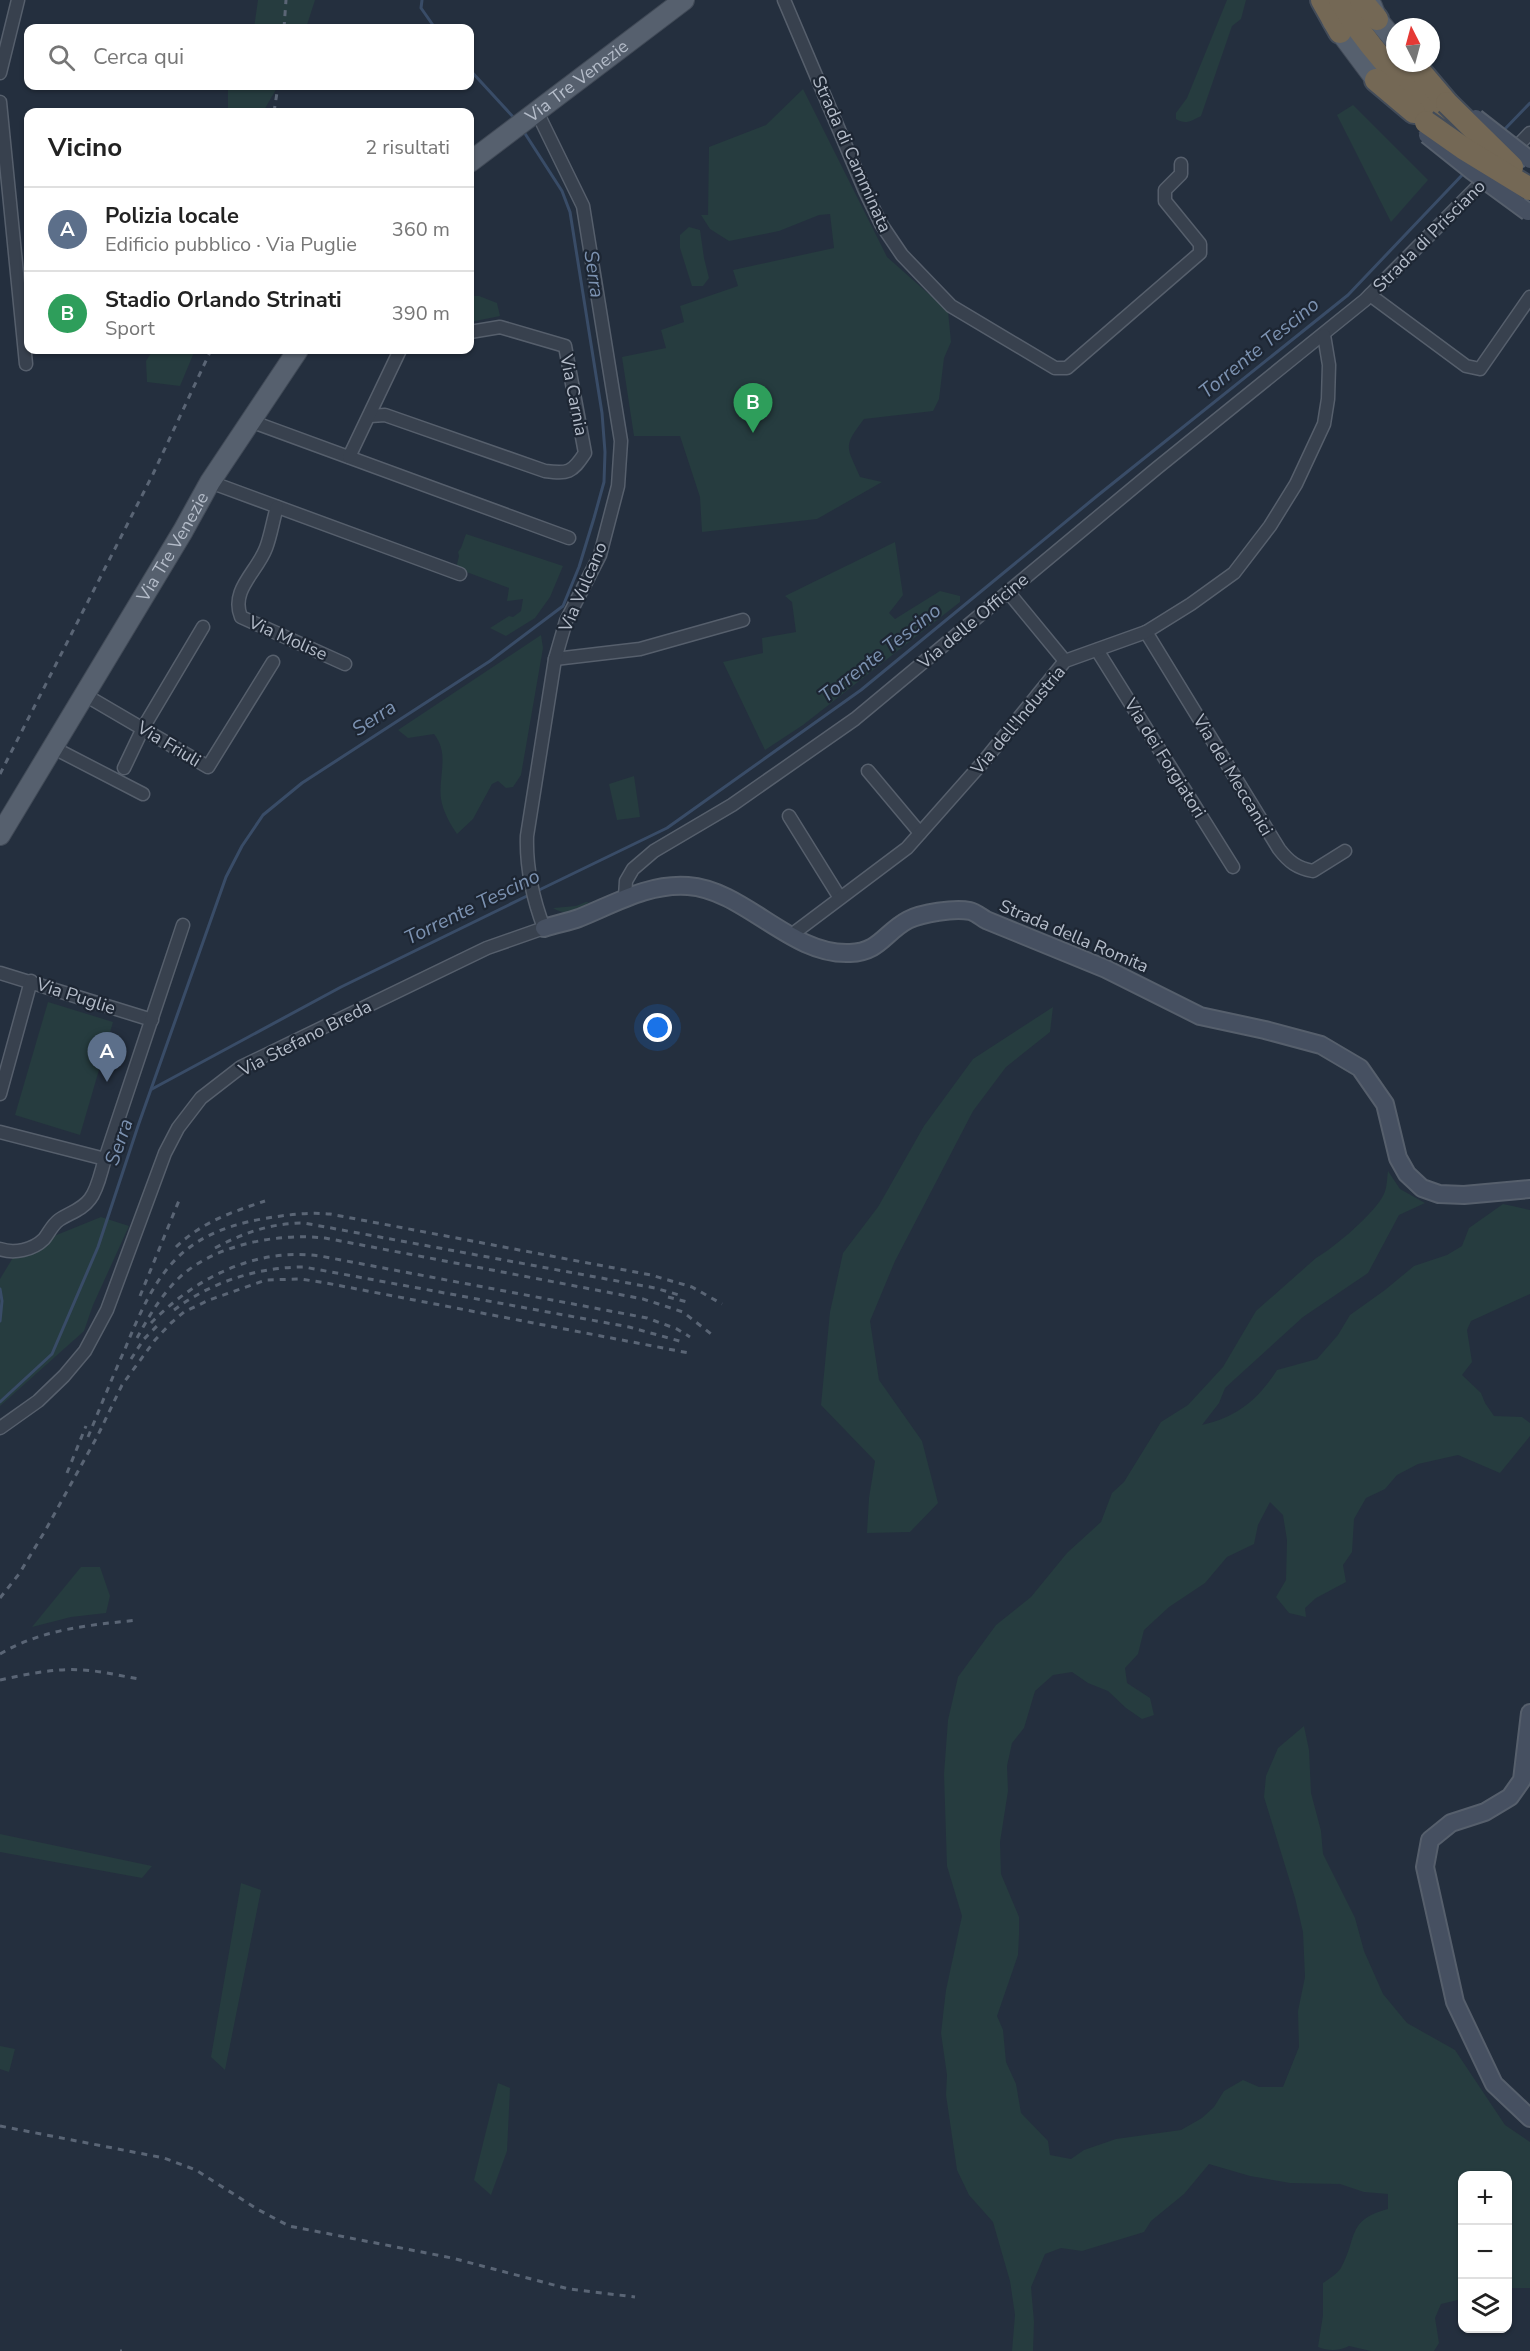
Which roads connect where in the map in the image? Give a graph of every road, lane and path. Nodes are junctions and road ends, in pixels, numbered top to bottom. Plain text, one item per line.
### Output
1 (18, 0) edge
2 (684, 0) edge
3 (784, 0) edge
4 (1316, 0) edge
5 (1322, 0) edge
6 (1340, 0) edge
7 (1361, 0) edge
8 (1373, 9) edge
9 (1386, 28) edge
10 (1340, 32) junction
11 (1419, 72) edge
12 (0, 73) edge
13 (1376, 80) joint
14 (0, 102) edge
15 (1436, 113) junction
16 (532, 115) junction
17 (1530, 133) edge
18 (474, 159) edge
19 (1530, 160) edge
20 (1181, 164) dead end
21 (1530, 187) edge
22 (1529, 213) edge
23 (1370, 295) junction
24 (1530, 297) edge
25 (474, 331) edge
26 (1324, 335) junction
27 (24, 344) edge
28 (25, 354) edge
29 (295, 354) edge
30 (398, 354) edge
31 (26, 364) dead end
32 (370, 416) junction
33 (250, 421) junction
34 (349, 457) junction
35 (210, 482) junction
36 (277, 507) junction
37 (569, 538) dead end
38 (460, 574) dead end
39 (1009, 593) junction
40 (743, 620) dead end
41 (203, 627) dead end
42 (1146, 632) junction
43 (1097, 650) junction
44 (555, 659) junction
45 (273, 662) dead end
46 (1065, 662) junction
47 (345, 664) dead end
48 (85, 696) junction
49 (143, 728) junction
50 (52, 747) junction
51 (124, 768) dead end
52 (868, 771) dead end
53 (143, 794) dead end
54 (789, 816) dead end
55 (920, 833) junction
56 (0, 835) edge
57 (1345, 851) dead end
58 (1233, 867) dead end
59 (625, 897) junction
60 (840, 898) junction
61 (183, 925) dead end
62 (544, 928) junction
63 (790, 936) junction
64 (0, 973) edge
65 (32, 981) junction
66 (152, 1020) junction
67 (0, 1094) edge
68 (0, 1131) edge
69 (105, 1159) junction
70 (1530, 1189) edge
71 (0, 1249) edge
72 (0, 1428) edge
73 (1530, 1713) edge
74 (1530, 2118) edge

1 - 12 street
2 - 16 main road, Via Tre Venezie
3 - 20 street, Strada di Camminata
4 - 10 main road
5 - 10 highway
6 - 15 highway
7 - 8 highway
8 - 9 main road
10 - 13 main road
11 - 15 highway
13 - 15 highway
14 - 27 street
15 - 19 street, bridge
15 - 21 highway, bridge
15 - 22 street, bridge
16 - 18 main road, Via Tre Venezie
16 - 44 street, Via Vulcano
17 - 23 street, Strada di Prisciano
23 - 24 street
23 - 26 street, Strada di Prisciano
25 - 32 street, Via Carnia
26 - 39 street, Via delle Officine
26 - 42 street, Via dell'Industria
28 - 31 street
29 - 33 main road, Via Tre Venezie
30 - 32 street
32 - 34 street
33 - 34 street
33 - 35 main road, Via Tre Venezie
34 - 37 street
35 - 36 street
35 - 48 main road, Via Tre Venezie
36 - 38 street
36 - 47 street, Via Molise
39 - 46 street
39 - 59 street, Via delle Officine
40 - 44 street
41 - 49 street
42 - 43 street, Via dell'Industria
42 - 57 street, Via dei Meccanici
43 - 46 street, Via dell'Industria
43 - 58 street, Via dei Forgiatori
44 - 62 street, Via Vulcano
45 - 49 street, Via Friuli
46 - 55 street, Via dell'Industria
48 - 49 street, Via Friuli
48 - 50 main road, Via Tre Venezie
49 - 51 street
50 - 53 street
50 - 56 main road, Via Tre Venezie
52 - 55 street
54 - 60 street
55 - 60 street, Via dell'Industria
59 - 62 street, Strada della Romita
59 - 63 street, Strada della Romita
60 - 63 street, Via dell'Industria
61 - 66 street
62 - 72 street, Via Stefano Breda
63 - 70 street, Strada della Romita
64 - 65 street, Via Puglie
65 - 66 street, Via Puglie
65 - 67 street
66 - 69 street
68 - 69 street
69 - 71 street
73 - 74 street

